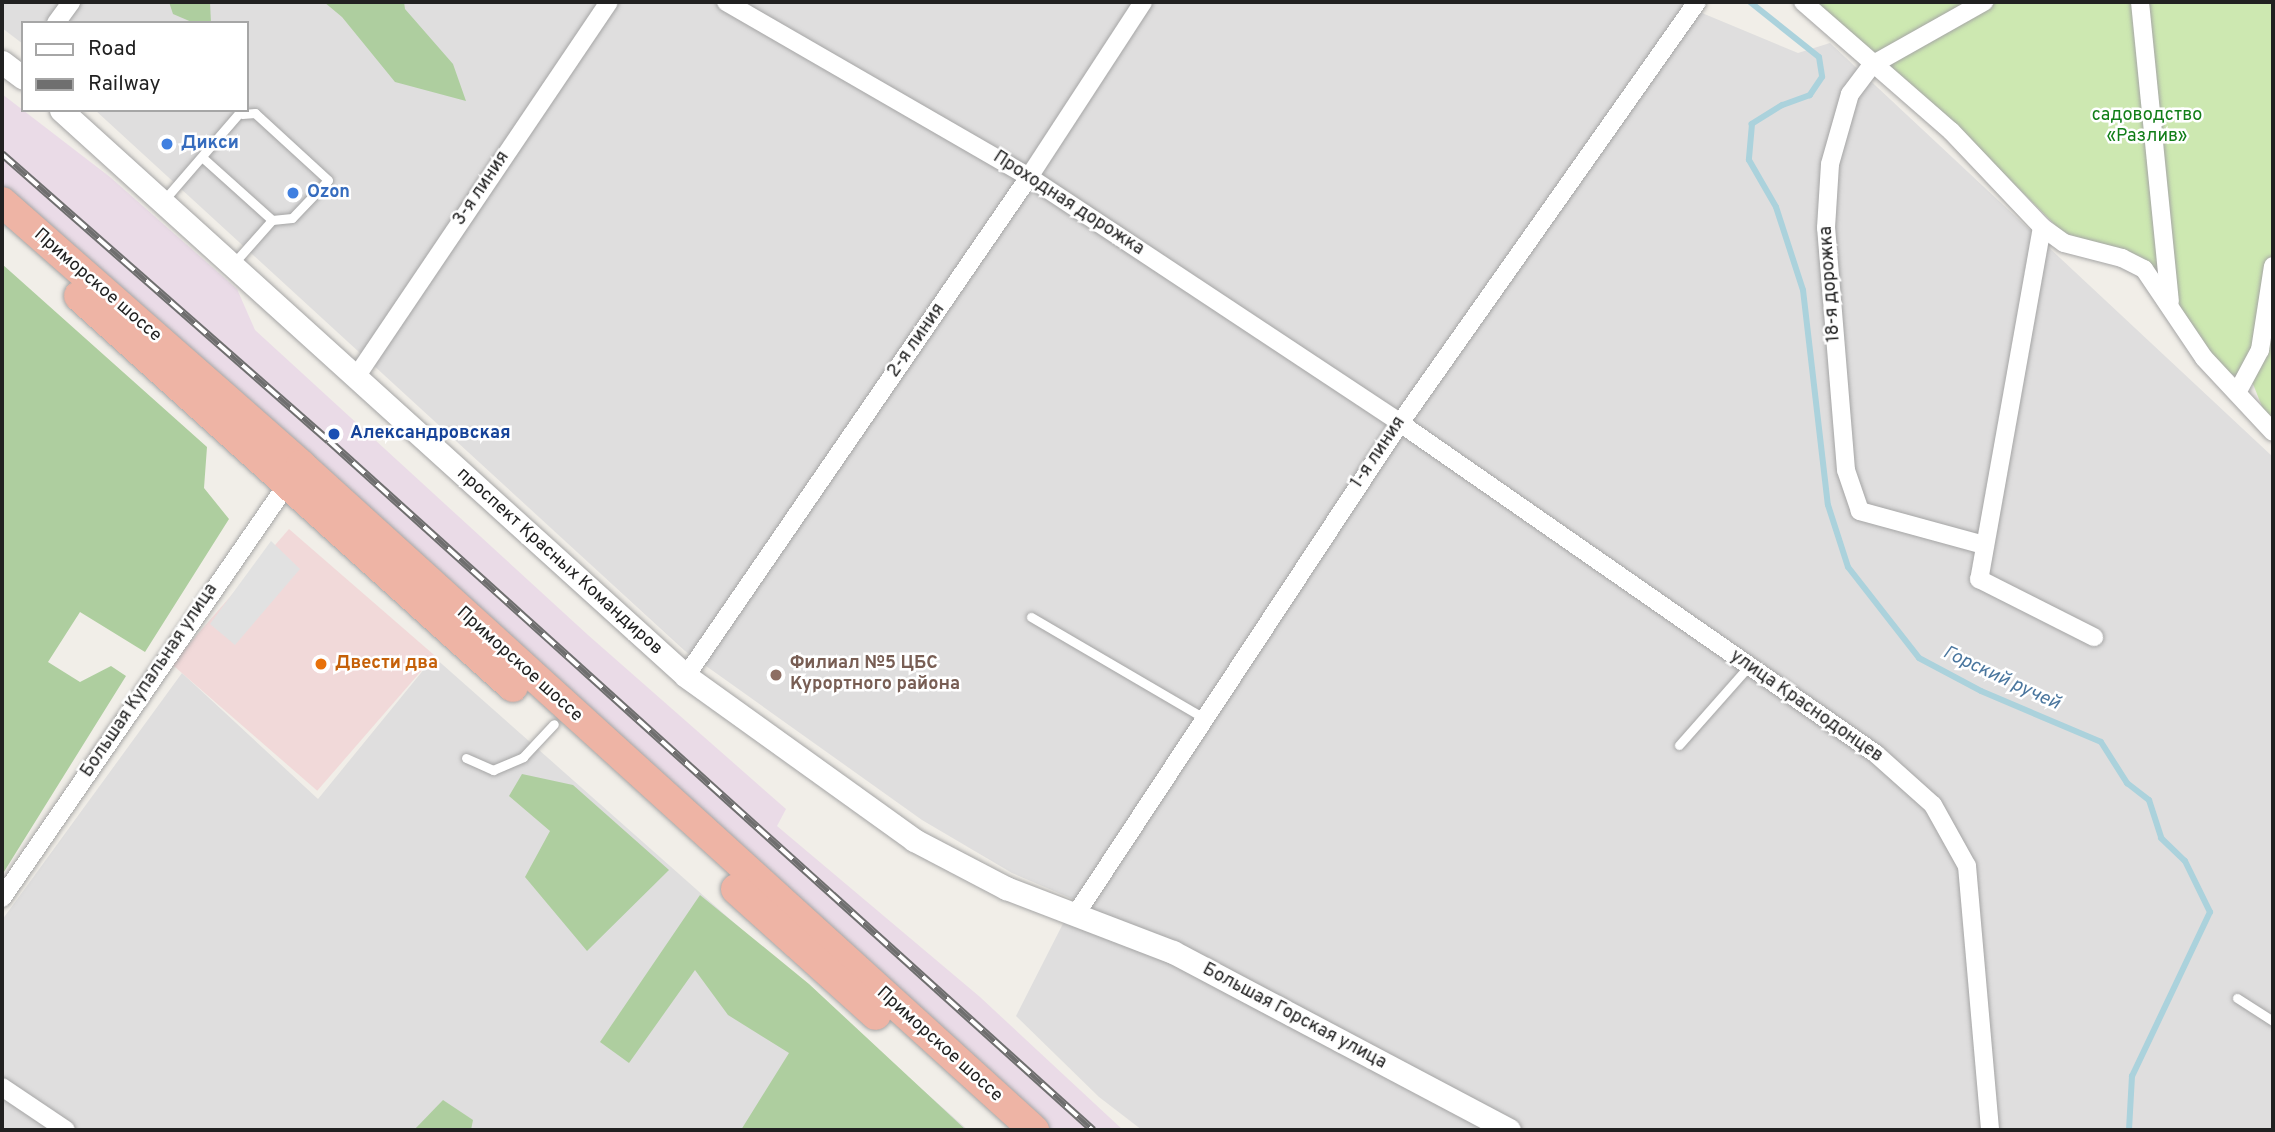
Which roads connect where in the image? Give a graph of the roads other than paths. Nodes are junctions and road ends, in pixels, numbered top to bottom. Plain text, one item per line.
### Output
1 (609, 2) edge
2 (726, 2) edge
3 (1143, 2) edge
4 (1697, 2) edge
5 (1803, 2) edge
6 (1984, 2) edge
7 (2140, 2) edge
8 (1872, 65) junction
9 (63, 112) edge
10 (240, 112) edge
11 (203, 158) junction
12 (1029, 177) junction
13 (2, 202) edge
14 (163, 202) junction
15 (272, 220) junction
16 (2042, 227) junction
17 (2, 229) edge
18 (233, 264) junction
19 (2273, 266) edge
20 (2170, 301) junction
21 (356, 377) junction
22 (2238, 391) junction
23 (1400, 423) junction
24 (2273, 432) edge
25 (293, 475) junction
26 (1984, 545) junction
27 (1031, 617) dead end
28 (2094, 636) dead end
29 (1749, 666) junction
30 (686, 676) junction
31 (1204, 718) junction
32 (554, 724) junction
33 (1679, 745) dead end
34 (466, 758) dead end
35 (2, 898) edge
36 (1076, 914) junction
37 (2237, 998) dead end
38 (2273, 1021) edge
39 (2, 1087) edge
40 (66, 1130) edge
41 (1003, 1130) edge
42 (1034, 1130) edge
43 (1509, 1130) edge
44 (1990, 1130) edge

1 - 21 street, 3-я линия
2 - 12 street, Проходная дорожка
3 - 12 street, 2-я линия
4 - 23 street, 1-я линия
5 - 8 street
6 - 8 street, 18-я дорожка
7 - 20 street
8 - 16 street
8 - 26 street, 18-я дорожка
9 - 14 street, проспект Красных Командиров
10 - 11 lane
10 - 15 lane
11 - 14 lane
11 - 15 lane
12 - 23 street, Проходная дорожка
12 - 30 street, 2-я линия
13 - 25 highway, Приморское шоссе
14 - 18 street, проспект Красных Командиров
15 - 18 lane
16 - 20 street
16 - 26 street
17 - 25 highway, Приморское шоссе
18 - 21 street, проспект Красных Командиров
19 - 22 street
20 - 22 street
21 - 30 street, проспект Красных Командиров
22 - 24 street
23 - 29 street, улица Краснодонцев
23 - 31 street, 1-я линия
25 - 32 highway, Приморское шоссе
25 - 35 street, Большая Купальная улица
25 - 42 highway, Приморское шоссе
26 - 28 street
27 - 31 lane
29 - 33 lane
29 - 44 street, улица Краснодонцев
30 - 36 street, проспект Красных Командиров
31 - 36 street, 1-я линия
32 - 34 lane
32 - 41 highway, Приморское шоссе
36 - 43 street, Большая Горская улица
37 - 38 lane
39 - 40 street

